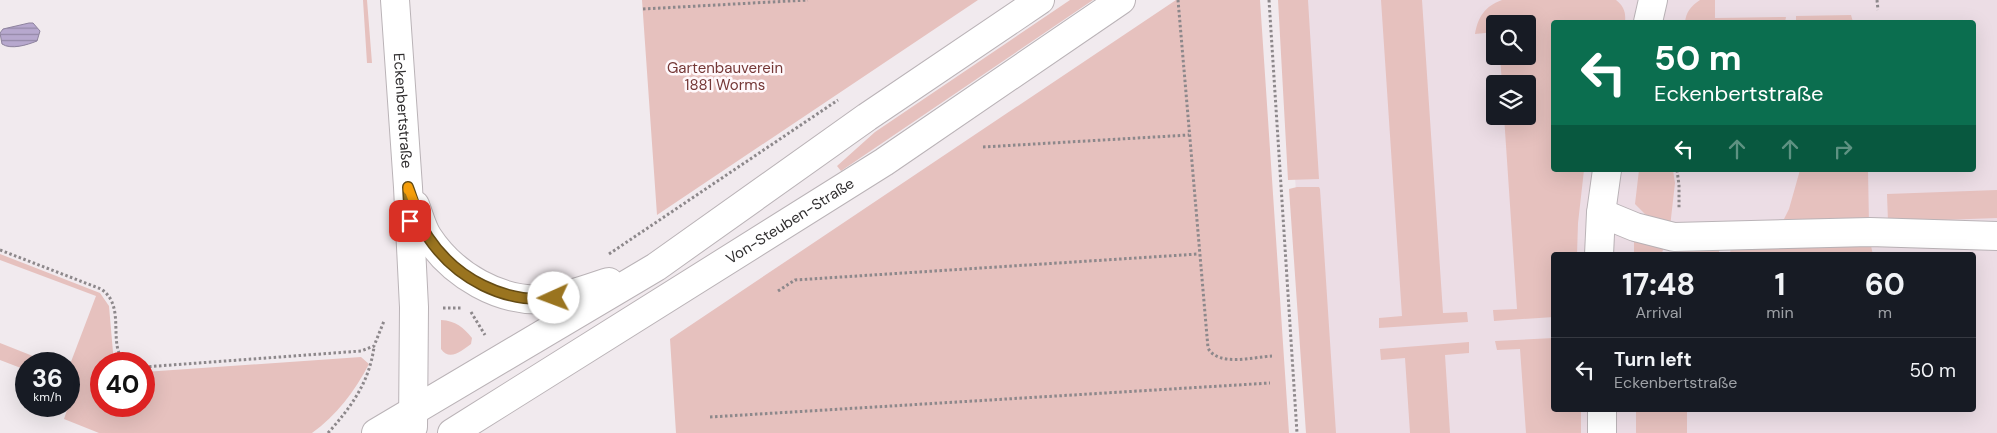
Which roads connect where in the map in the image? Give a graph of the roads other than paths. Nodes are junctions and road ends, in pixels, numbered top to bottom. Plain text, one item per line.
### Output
1 (395, 0) edge
2 (1040, 0) edge
3 (1121, 0) edge
4 (1653, 0) edge
5 (1648, 20) edge
6 (1607, 172) edge
7 (408, 187) junction
8 (1601, 212) junction
9 (1997, 236) edge
10 (1599, 252) edge
11 (656, 266) junction
12 (1602, 412) edge
13 (413, 422) edge
14 (376, 433) edge
15 (452, 433) edge
16 (1602, 433) edge

1 - 7 street, Eckenbertstraße
2 - 11 street
3 - 15 street, Von-Steuben-Straße
4 - 5 street
6 - 8 street
7 - 11 street
7 - 13 street, Eckenbertstraße
8 - 9 street
8 - 10 street
11 - 13 street
12 - 16 street
13 - 14 street

